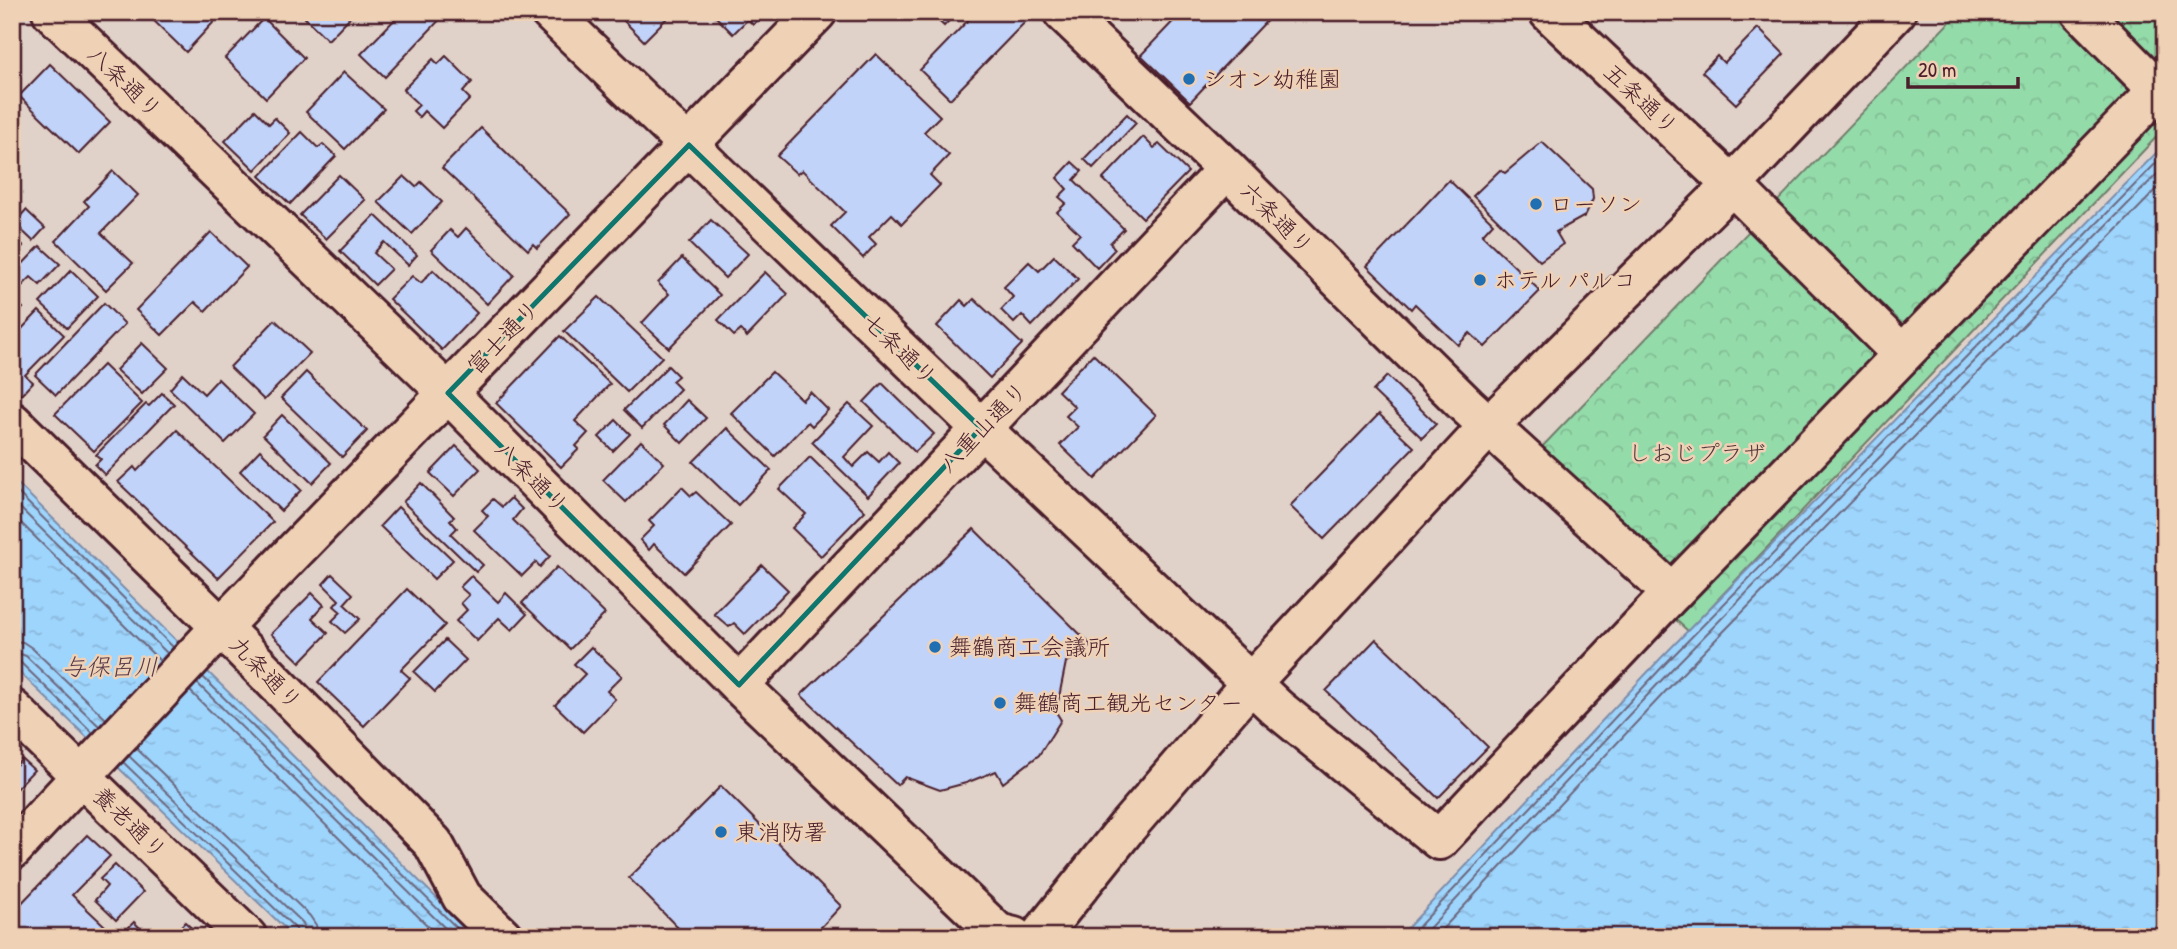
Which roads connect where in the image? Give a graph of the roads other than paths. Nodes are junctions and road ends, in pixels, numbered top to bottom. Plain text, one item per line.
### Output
1 (52, 12) edge
2 (550, 12) edge
3 (817, 12) edge
4 (1063, 12) edge
5 (1549, 12) edge
6 (1896, 12) edge
7 (2081, 12) edge
8 (2161, 87) edge
9 (689, 145) junction
10 (1227, 169) junction
11 (1732, 186) junction
12 (1902, 355) junction
13 (448, 393) junction
14 (12, 422) edge
15 (1489, 426) junction
16 (981, 428) junction
17 (1672, 593) junction
18 (221, 627) junction
19 (1251, 683) junction
20 (739, 685) junction
21 (12, 709) edge
22 (91, 768) junction
23 (12, 850) edge
24 (1002, 935) edge
25 (247, 937) edge
26 (503, 937) edge
27 (1039, 937) edge

1 - 13 street, 八条通り
2 - 9 street, 七条通り
3 - 9 street, 富士通り
4 - 10 street, 六条通り
5 - 11 street, 五条通り
6 - 11 street
7 - 8 street
8 - 12 street
9 - 13 street, 富士通り
9 - 16 street, 七条通り
10 - 15 street, 六条通り
10 - 16 street, 八重山通り
11 - 12 street, 五条通り
11 - 15 street
12 - 17 street
13 - 18 street, 富士通り
13 - 20 street, 八条通り
14 - 18 street, 九条通り
15 - 17 street, 六条通り
15 - 19 street
16 - 19 street, 七条通り
16 - 20 street, 八重山通り
17 - 19 street, 七条通り
18 - 22 street, 富士通り
18 - 26 street, 九条通り
19 - 27 street
20 - 24 street, 八条通り
21 - 22 street, 養老通り
22 - 23 street
22 - 25 street, 養老通り

